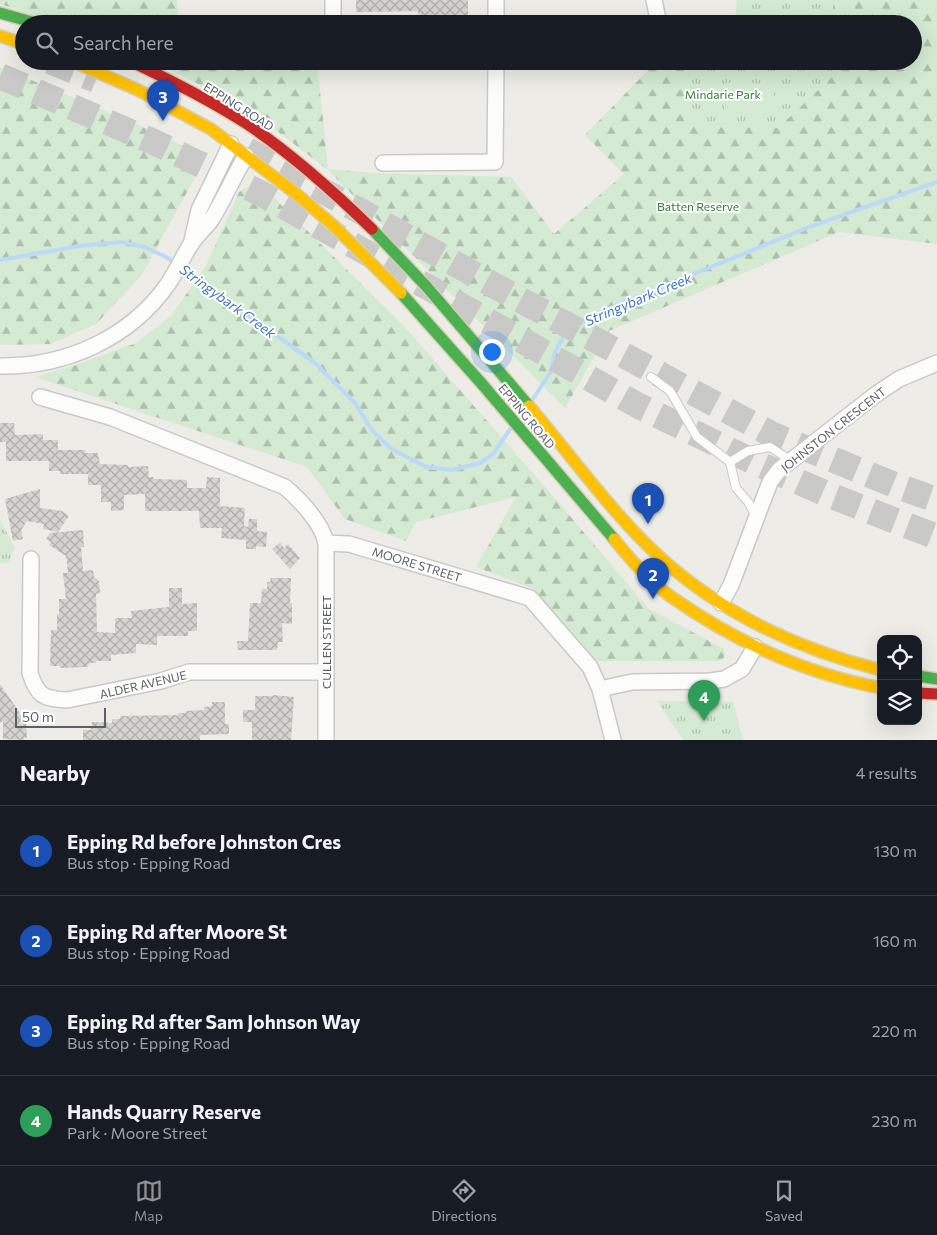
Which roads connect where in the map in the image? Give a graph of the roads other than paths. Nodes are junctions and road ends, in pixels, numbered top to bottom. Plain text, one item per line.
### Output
1 (332, 0) edge
2 (496, 0) edge
3 (654, 0) edge
4 (0, 12) edge
5 (333, 15) edge
6 (496, 15) edge
7 (657, 15) edge
8 (15, 17) edge
9 (0, 36) edge
10 (15, 41) edge
11 (92, 70) tunnel mouth
12 (148, 70) edge
13 (496, 70) edge
14 (238, 133) junction
15 (253, 145) junction
16 (383, 162) dead end
17 (192, 243) junction
18 (937, 363) edge
19 (0, 366) edge
20 (651, 377) dead end
21 (40, 397) dead end
22 (790, 460) junction
23 (730, 462) junction
24 (756, 516) junction
25 (326, 543) junction
26 (31, 559) dead end
27 (721, 603) junction
28 (764, 628) junction
29 (755, 647) junction
30 (877, 669) edge
31 (326, 672) junction
32 (922, 677) edge
33 (937, 679) edge
34 (877, 687) edge
35 (600, 689) junction
36 (922, 693) edge
37 (937, 694) edge
38 (326, 740) edge
39 (613, 740) edge

1 - 5 street
2 - 6 street
3 - 7 street
4 - 8 main road
9 - 10 main road
11 - 14 main road, EPPING ROAD
12 - 14 main road, EPPING ROAD
13 - 16 street
14 - 15 main road, EPPING ROAD
14 - 15 main road, EPPING ROAD
14 - 17 street
15 - 17 street
15 - 27 main road, EPPING ROAD
15 - 29 main road, EPPING ROAD
17 - 19 street
18 - 22 street, JOHNSTON CRESCENT
20 - 23 lane
21 - 25 street
22 - 23 lane
22 - 24 street, JOHNSTON CRESCENT
23 - 24 lane
24 - 27 street, JOHNSTON CRESCENT
25 - 31 street, CULLEN STREET
25 - 35 street, MOORE STREET
26 - 31 street, ALDER AVENUE
27 - 28 main road, EPPING ROAD
28 - 29 main road
28 - 30 main road, EPPING ROAD
29 - 34 main road, EPPING ROAD
29 - 35 street
31 - 38 street, CULLEN STREET
32 - 33 main road
35 - 39 street, MOORE STREET
36 - 37 main road

